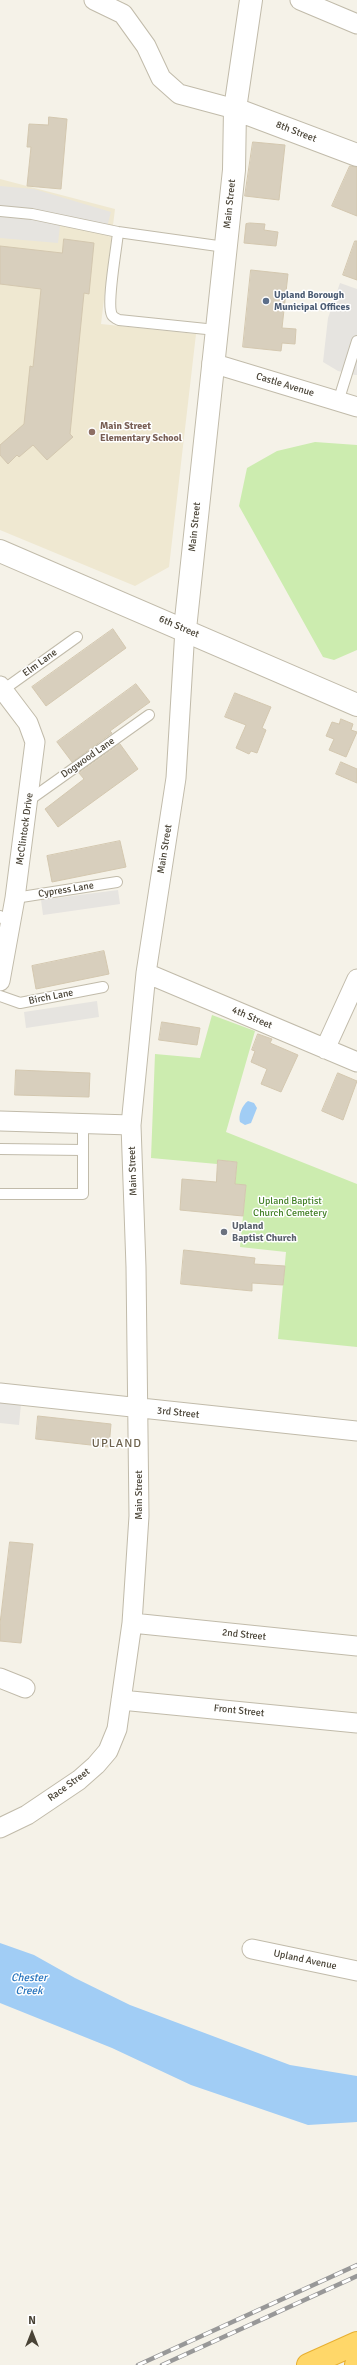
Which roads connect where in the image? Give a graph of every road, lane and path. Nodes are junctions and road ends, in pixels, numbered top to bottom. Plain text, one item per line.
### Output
1 (94, 0) edge
2 (251, 0) edge
3 (300, 0) edge
4 (357, 24) edge
5 (235, 109) junction
6 (357, 155) edge
7 (0, 212) edge
8 (118, 232) junction
9 (225, 247) junction
10 (216, 330) junction
11 (357, 341) edge
12 (212, 363) junction
13 (338, 402) junction
14 (357, 408) edge
15 (0, 551) edge
16 (185, 630) junction
17 (77, 636) dead end
18 (2, 688) edge
19 (357, 705) edge
20 (149, 715) dead end
21 (28, 801) junction
22 (117, 882) dead end
23 (15, 898) junction
24 (6, 921) edge
25 (146, 973) junction
26 (357, 979) edge
27 (0, 981) edge
28 (103, 987) dead end
29 (0, 996) edge
30 (326, 1049) junction
31 (357, 1062) edge
32 (0, 1121) edge
33 (83, 1124) junction
34 (131, 1125) junction
35 (0, 1149) edge
36 (83, 1150) junction
37 (0, 1194) edge
38 (0, 1393) edge
39 (138, 1409) junction
40 (357, 1431) edge
41 (132, 1623) junction
42 (357, 1646) edge
43 (0, 1678) edge
44 (25, 1688) dead end
45 (121, 1700) junction
46 (357, 1723) edge
47 (0, 1828) edge
48 (252, 1949) dead end
49 (357, 1971) edge
50 (357, 2343) edge
51 (308, 2365) edge

1 - 5 street
2 - 5 street, Main Street
3 - 4 street
5 - 6 street, 8th Street
5 - 9 street, Main Street
7 - 8 lane
8 - 9 lane
8 - 10 lane
9 - 10 street, Main Street
10 - 12 street, Main Street
11 - 13 lane
12 - 13 street, Castle Avenue
12 - 16 street, Main Street
13 - 14 street, Castle Avenue
15 - 16 street, 6th Street
16 - 19 street, 6th Street
16 - 25 street, Main Street
17 - 18 lane, Elm Lane
18 - 21 street, McClintock Drive
20 - 21 lane, Dogwood Lane
21 - 23 street, McClintock Drive
22 - 23 lane, Cypress Lane
23 - 24 street, McClintock Drive
24 - 27 street, McClintock Drive
25 - 30 street, 4th Street
25 - 34 street, Main Street
26 - 30 street
28 - 29 lane, Birch Lane
30 - 31 street, 4th Street
32 - 33 street
33 - 34 street
33 - 36 lane
34 - 39 street, Main Street
35 - 36 lane
36 - 37 lane
38 - 39 street, 3rd Street
39 - 40 street, 3rd Street
39 - 41 street, Main Street
41 - 42 street, 2nd Street
41 - 45 street, Main Street
43 - 44 street
45 - 46 street, Front Street
45 - 47 street, Race Street
48 - 49 street, Upland Avenue
50 - 51 highway

